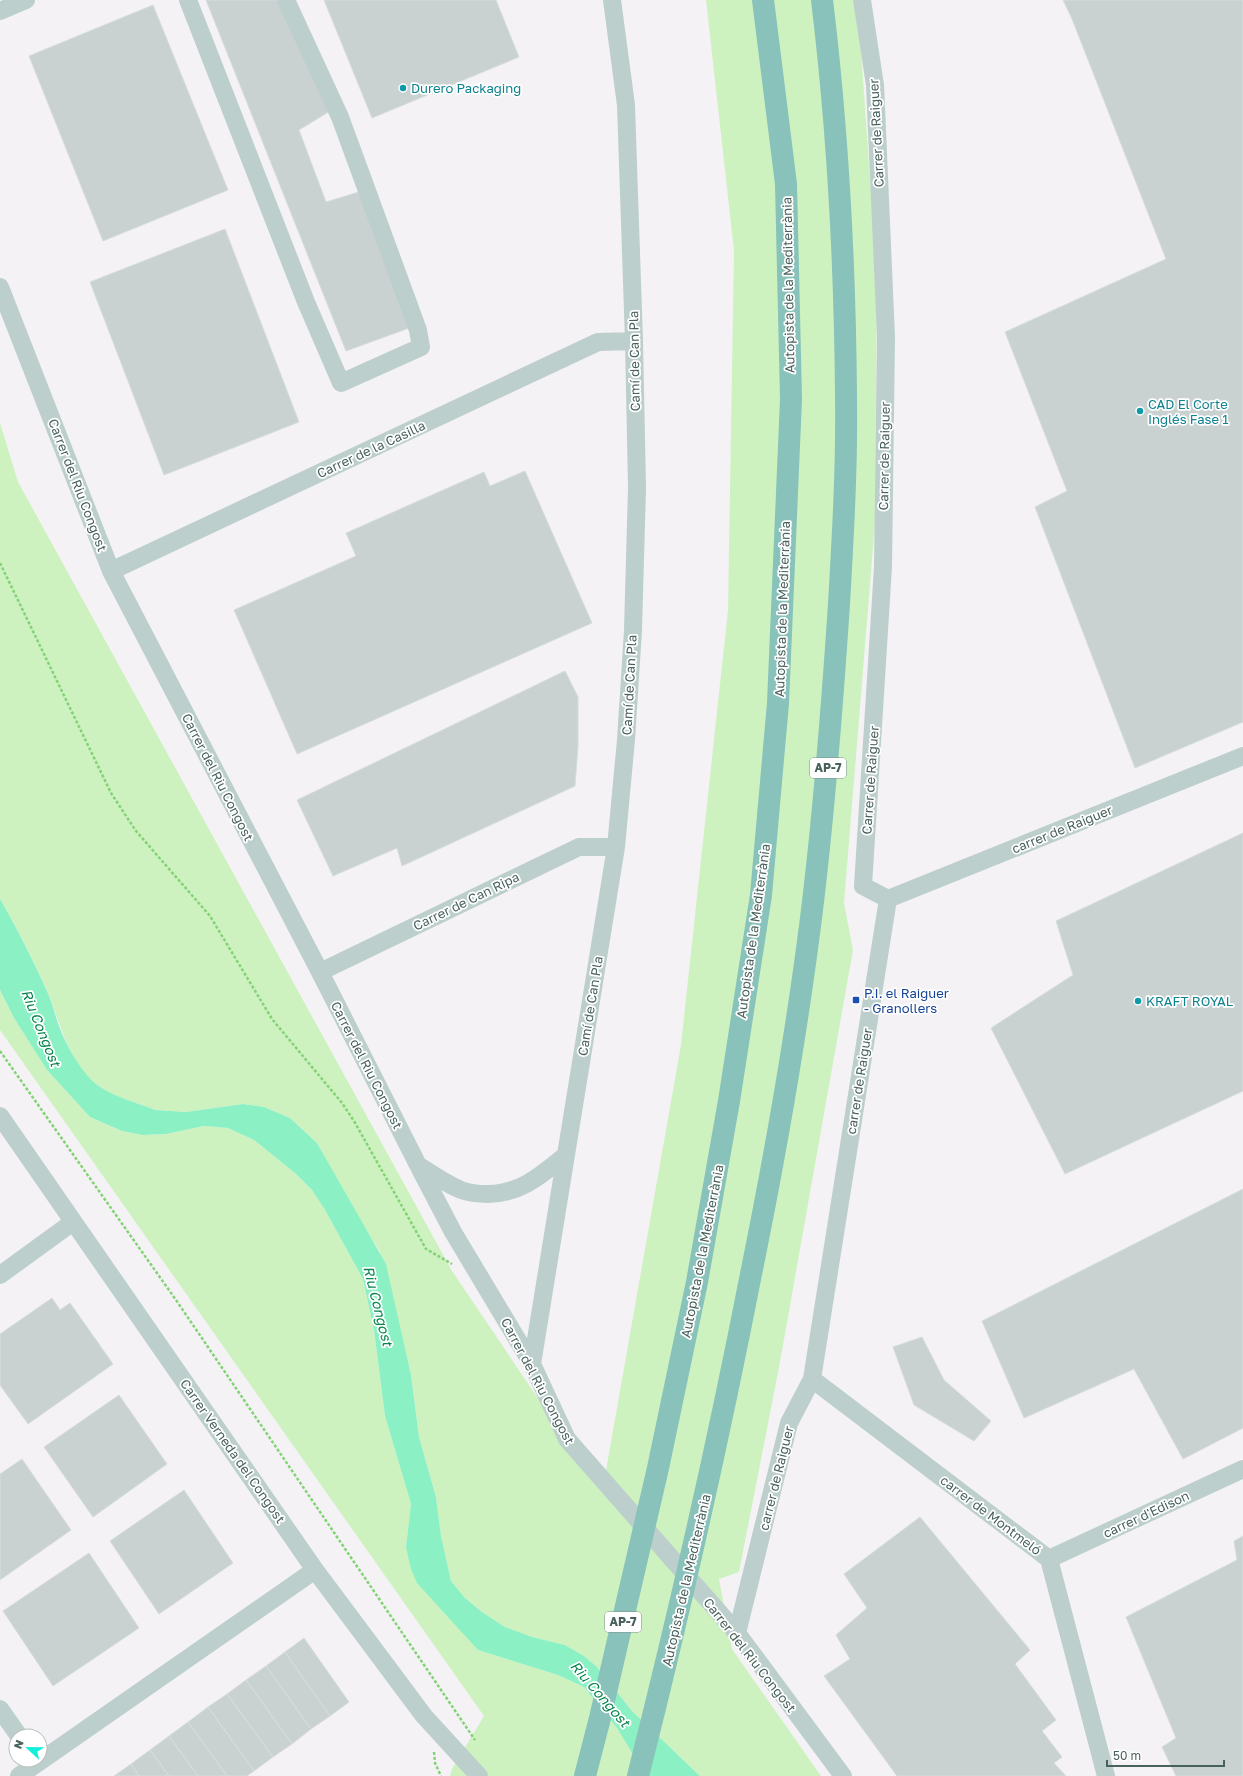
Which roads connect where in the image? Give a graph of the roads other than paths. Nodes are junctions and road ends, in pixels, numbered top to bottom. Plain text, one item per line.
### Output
1 (26, 0) edge
2 (188, 0) edge
3 (286, 0) edge
4 (612, 0) edge
5 (763, 0) edge
6 (822, 0) edge
7 (862, 0) edge
8 (0, 11) edge
9 (0, 287) edge
10 (634, 341) junction
11 (111, 571) junction
12 (1243, 756) edge
13 (616, 847) junction
14 (888, 899) junction
15 (320, 972) junction
16 (0, 1116) edge
17 (566, 1155) junction
18 (418, 1165) junction
19 (73, 1222) junction
20 (0, 1275) edge
21 (532, 1364) junction
22 (812, 1379) junction
23 (1243, 1469) edge
24 (1050, 1559) junction
25 (315, 1570) junction
26 (737, 1633) junction
27 (0, 1709) edge
28 (13, 1728) edge
29 (48, 1760) edge
30 (36, 1768) edge
31 (19, 1776) edge
32 (479, 1776) edge
33 (584, 1776) edge
34 (638, 1776) edge
35 (843, 1776) edge
36 (1106, 1776) edge

1 - 8 street
2 - 3 street
4 - 10 street, Camí de Can Pla
5 - 33 highway, Autopista de la Mediterrània / AP-7
6 - 34 highway, Autopista de la Mediterrània / AP-7
7 - 14 street, Carrer de Raiguer
9 - 11 street, Carrer del Riu Congost
10 - 11 street, Carrer de la Casilla
10 - 13 street, Camí de Can Pla
11 - 15 street, Carrer del Riu Congost
12 - 14 street, carrer de Raiguer
13 - 15 street, Carrer de Can Ripa
13 - 17 street, Camí de Can Pla
14 - 22 street, carrer de Raiguer
15 - 18 street, Carrer del Riu Congost
16 - 19 street, Carrer Verneda del Congost
17 - 18 street
17 - 21 street, Camí de Can Pla
18 - 21 street, Carrer del Riu Congost
19 - 20 street
19 - 25 street, Carrer Verneda del Congost
21 - 26 street, Carrer del Riu Congost
22 - 24 street, carrer de Montmeló
22 - 26 street, carrer de Raiguer
23 - 24 street, carrer d'Edison
24 - 36 street, carrer de Montmeló
25 - 29 street
25 - 32 street, Carrer Verneda del Congost
26 - 35 street, Carrer del Riu Congost
27 - 28 street
30 - 31 street

